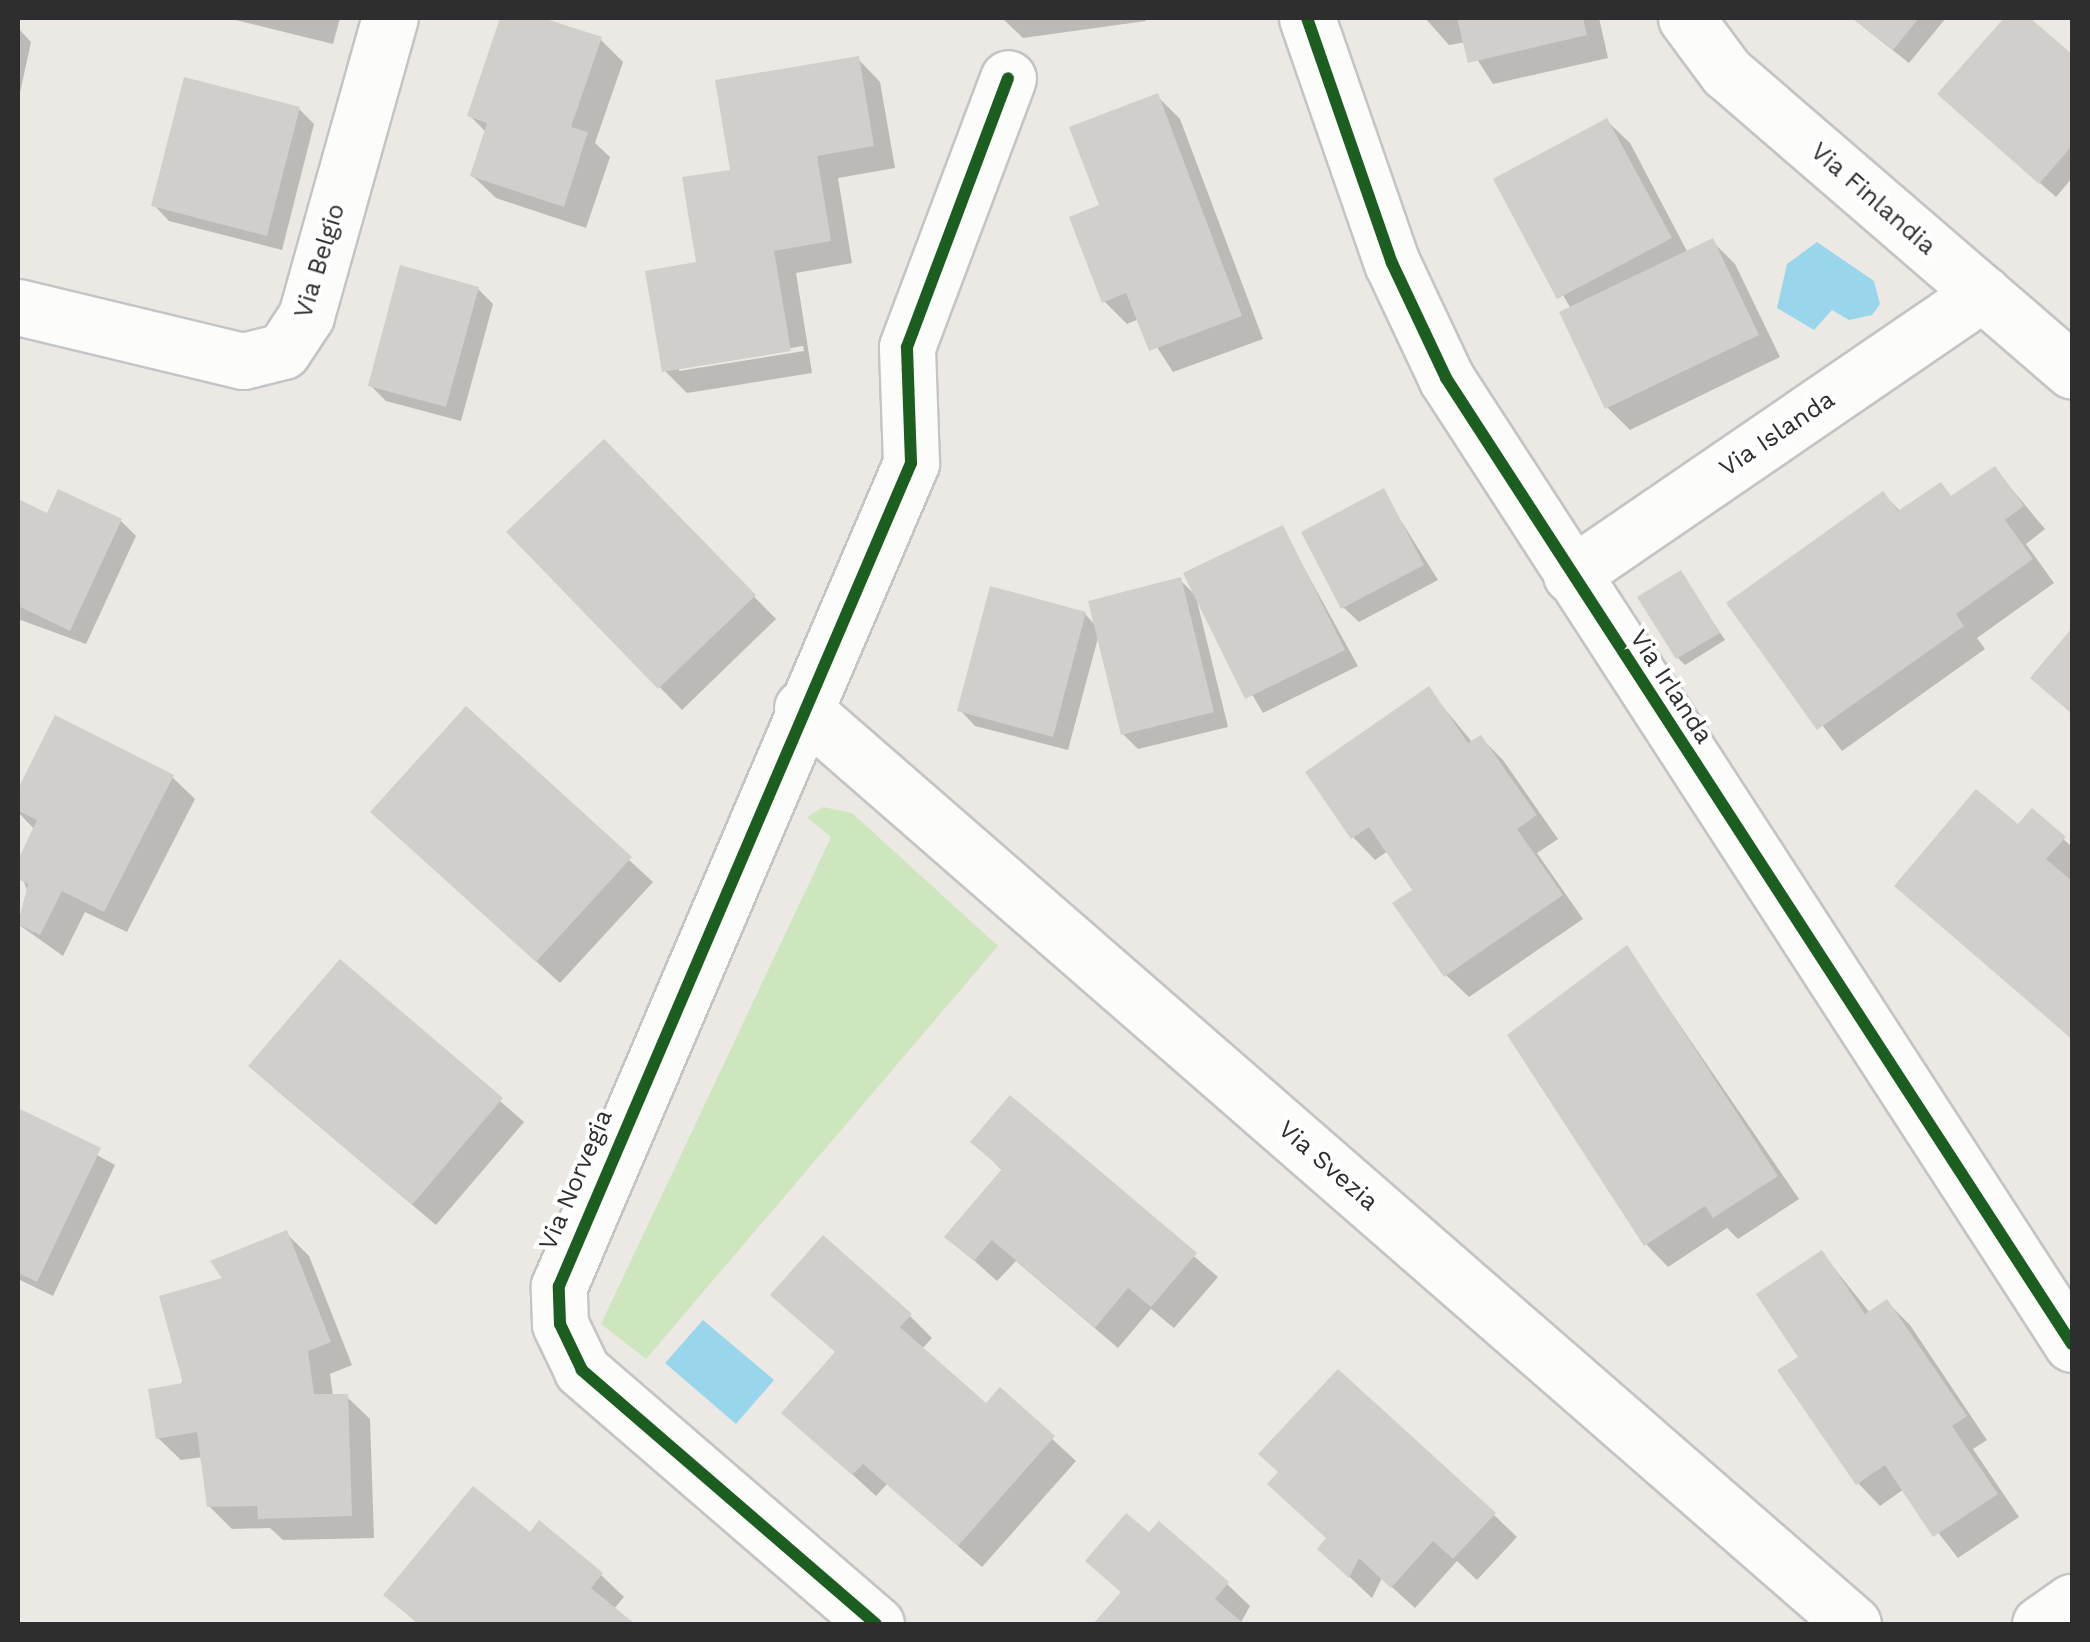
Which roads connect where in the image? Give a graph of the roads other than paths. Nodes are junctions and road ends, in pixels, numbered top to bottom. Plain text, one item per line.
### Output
1 (390, 18) edge
2 (1307, 18) edge
3 (1686, 18) edge
4 (1008, 78) dead end
5 (1982, 293) junction
6 (18, 307) edge
7 (2072, 370) edge
8 (1571, 575) junction
9 (802, 708) junction
10 (2072, 1344) edge
11 (2072, 1602) edge
12 (876, 1624) edge
13 (1853, 1624) edge
14 (2040, 1624) edge

1 - 6 street, Via Belgio
2 - 8 street, Via Irlanda
3 - 5 street, Via Finlandia
4 - 9 street, Via Norvegia
5 - 7 street, Via Finlandia
5 - 8 street, Via Islanda
8 - 10 street, Via Irlanda
9 - 12 street, Via Norvegia
9 - 13 street, Via Svezia
11 - 14 street

